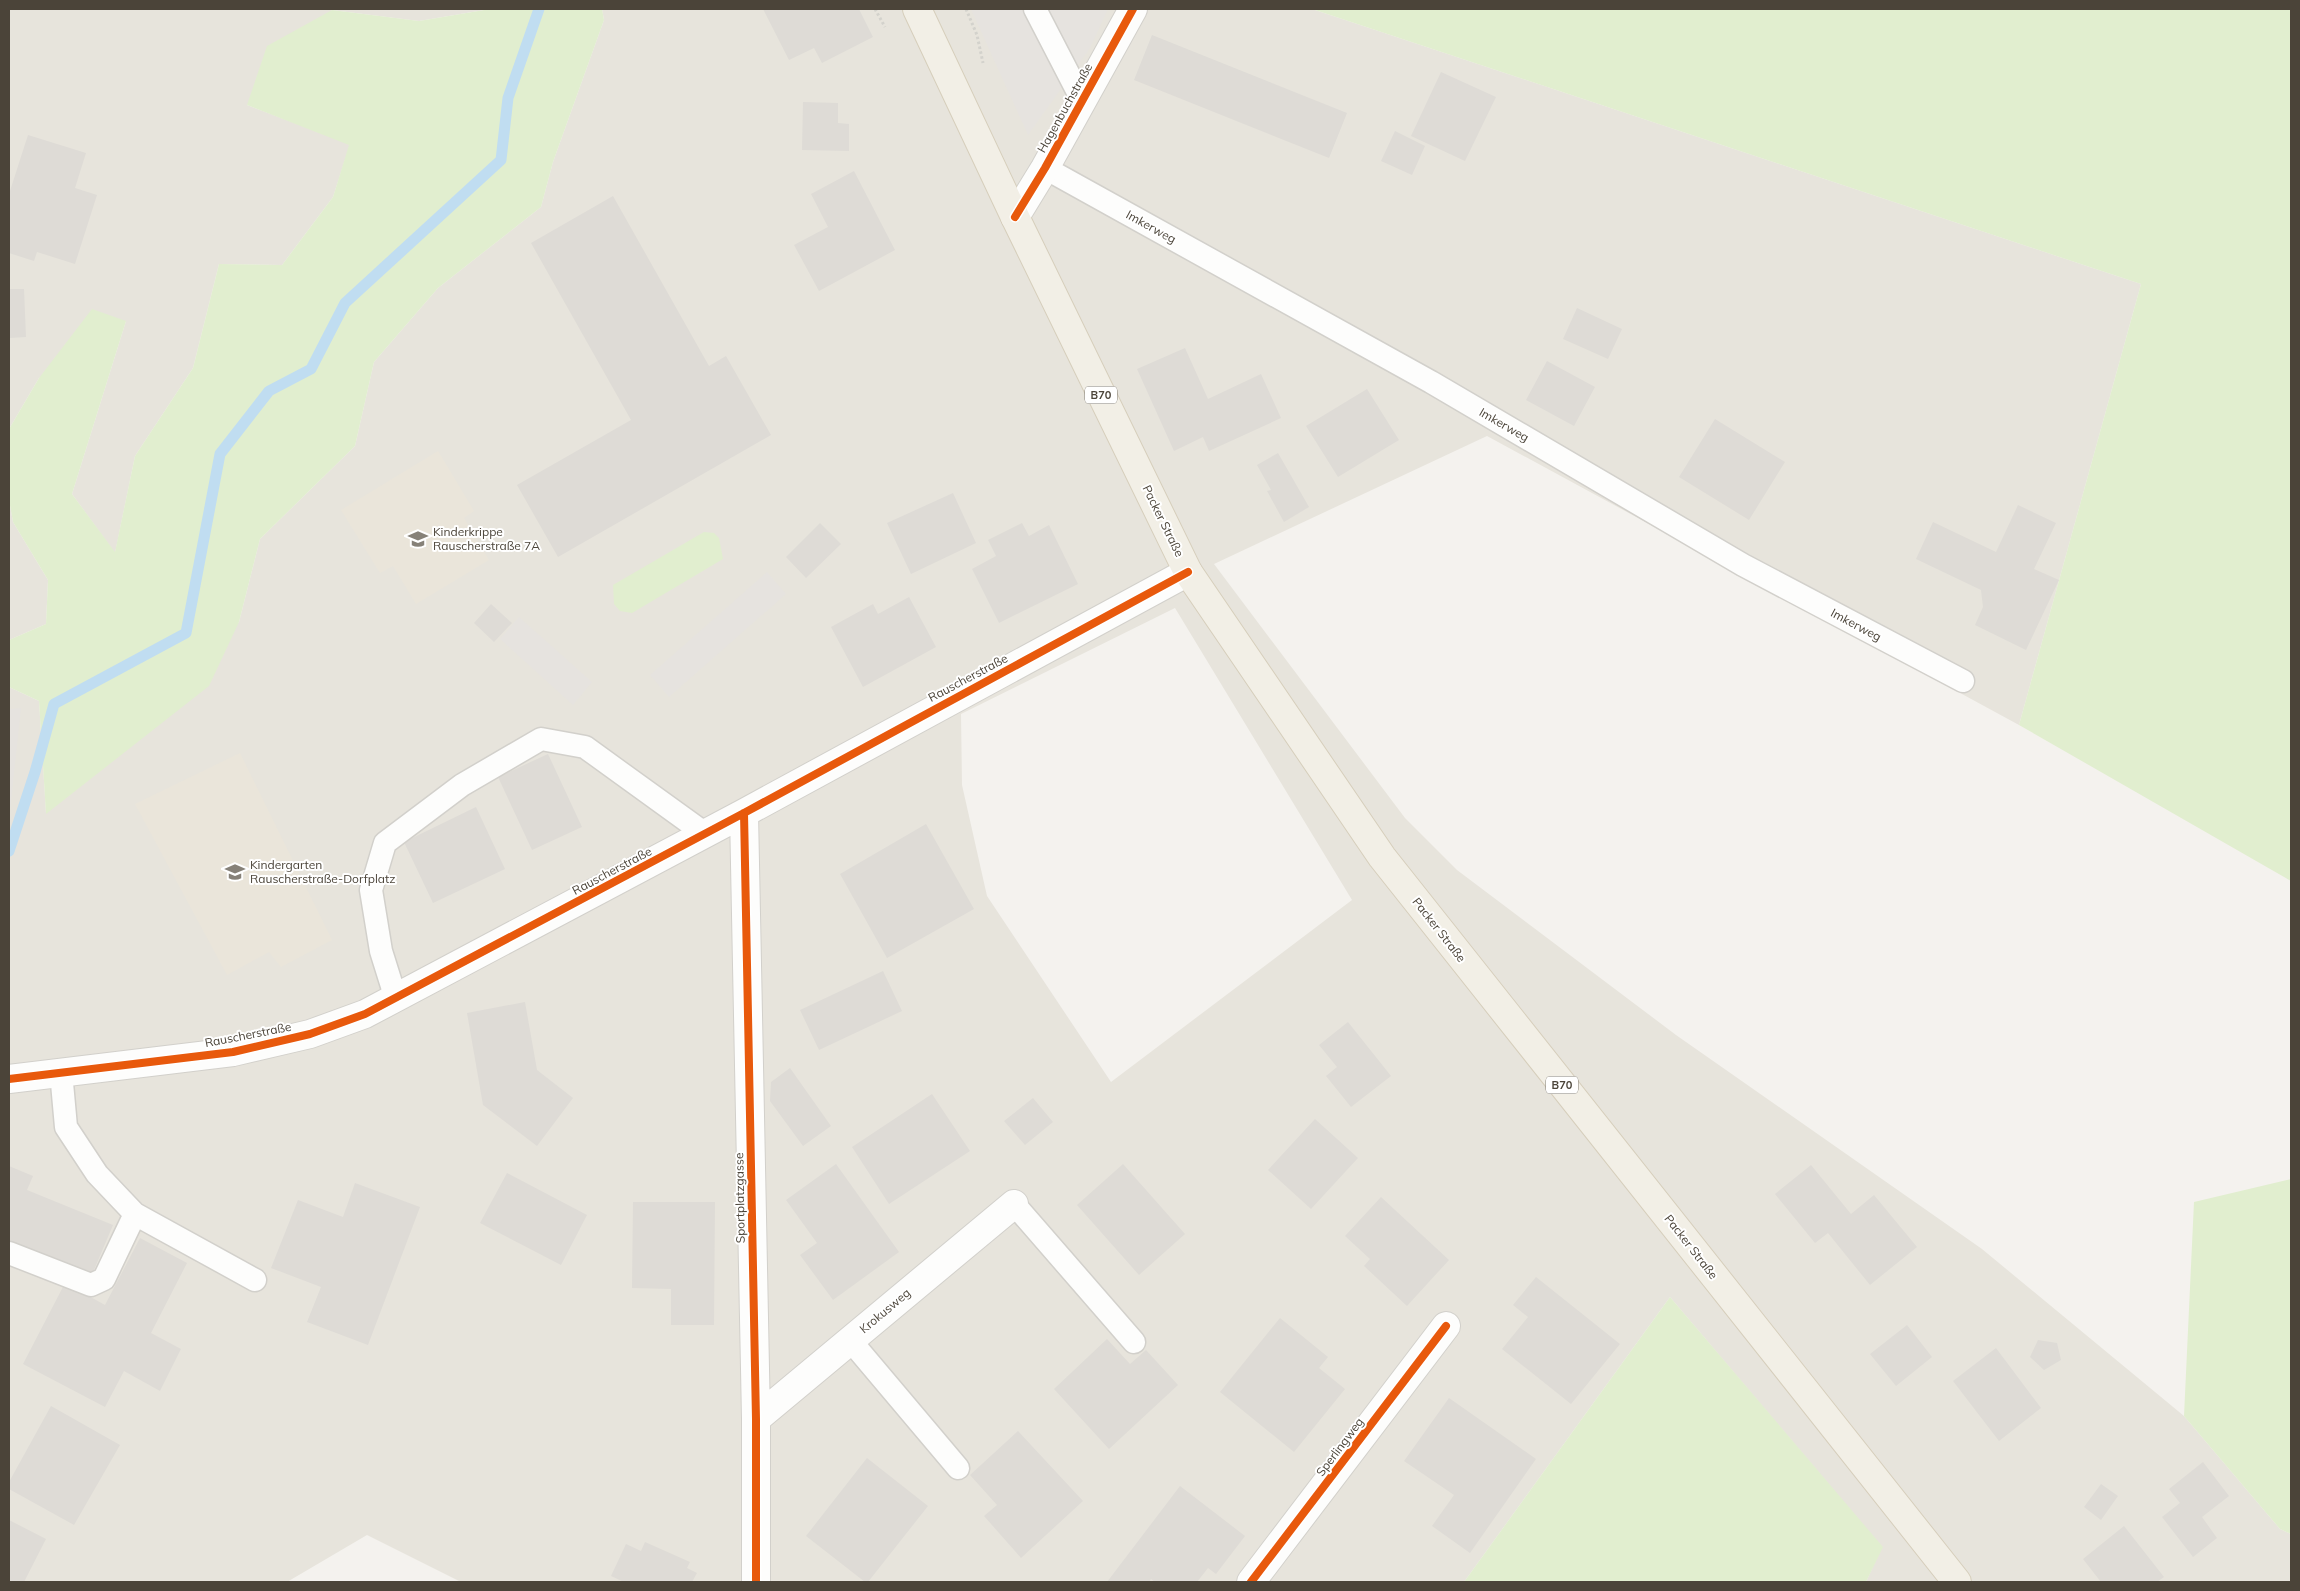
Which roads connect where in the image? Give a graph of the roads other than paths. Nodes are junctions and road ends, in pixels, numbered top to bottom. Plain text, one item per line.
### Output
1 (917, 9) edge
2 (1035, 9) edge
3 (1133, 9) edge
4 (1082, 100) junction
5 (1045, 168) junction
6 (1015, 218) junction
7 (1188, 572) junction
8 (1963, 681) dead end
9 (744, 813) junction
10 (704, 834) junction
11 (396, 998) junction
12 (61, 1072) junction
13 (9, 1079) edge
14 (1014, 1204) joint
15 (134, 1214) junction
16 (9, 1254) edge
17 (255, 1280) dead end
18 (1446, 1326) dead end
19 (850, 1340) junction
20 (1134, 1342) dead end
21 (756, 1419) junction
22 (958, 1468) dead end
23 (1946, 1577) edge
24 (756, 1582) edge
25 (1251, 1582) edge

1 - 6 main road, B70
2 - 4 lane
3 - 4 street, Hagenbuchstraße
4 - 5 street, Hagenbuchstraße
5 - 6 street, Hagenbuchstraße
5 - 8 lane, Imkerweg
6 - 7 main road, Packer Straße / B70
7 - 9 street, Rauscherstraße
7 - 23 main road, Packer Straße / B70
9 - 10 street, Rauscherstraße
9 - 21 street, Sportplatzgasse
10 - 11 street, Rauscherstraße
10 - 11 lane
11 - 12 street, Rauscherstraße
12 - 13 street, Rauscherstraße
12 - 15 lane
14 - 19 street, Krokusweg
14 - 20 lane
15 - 16 lane
15 - 17 lane
18 - 25 street, Sperlingweg
19 - 21 street, Krokusweg
19 - 22 lane
21 - 24 street, Sportplatzgasse

